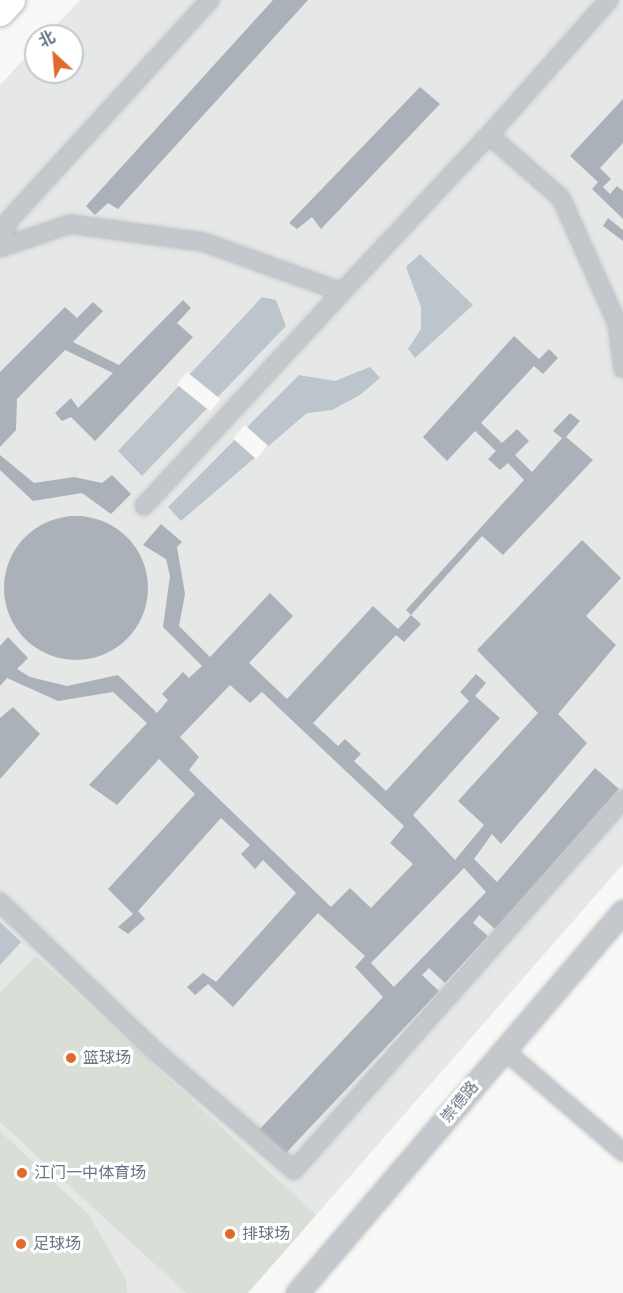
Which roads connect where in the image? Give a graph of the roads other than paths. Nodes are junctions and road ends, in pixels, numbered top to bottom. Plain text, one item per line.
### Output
1 (11, 0) edge
2 (210, 0) edge
3 (609, 0) edge
4 (0, 12) edge
5 (489, 135) junction
6 (0, 247) edge
7 (342, 292) junction
8 (623, 369) edge
9 (144, 506) dead end
10 (623, 798) edge
11 (0, 902) edge
12 (623, 911) edge
13 (504, 1050) junction
14 (623, 1152) edge
15 (297, 1293) edge

1 - 4 main road
2 - 6 street
3 - 5 street
5 - 7 street
5 - 8 street
6 - 7 street
7 - 9 street
10 - 11 street
12 - 13 street, 崇德路
13 - 14 street
13 - 15 street, 崇德路

